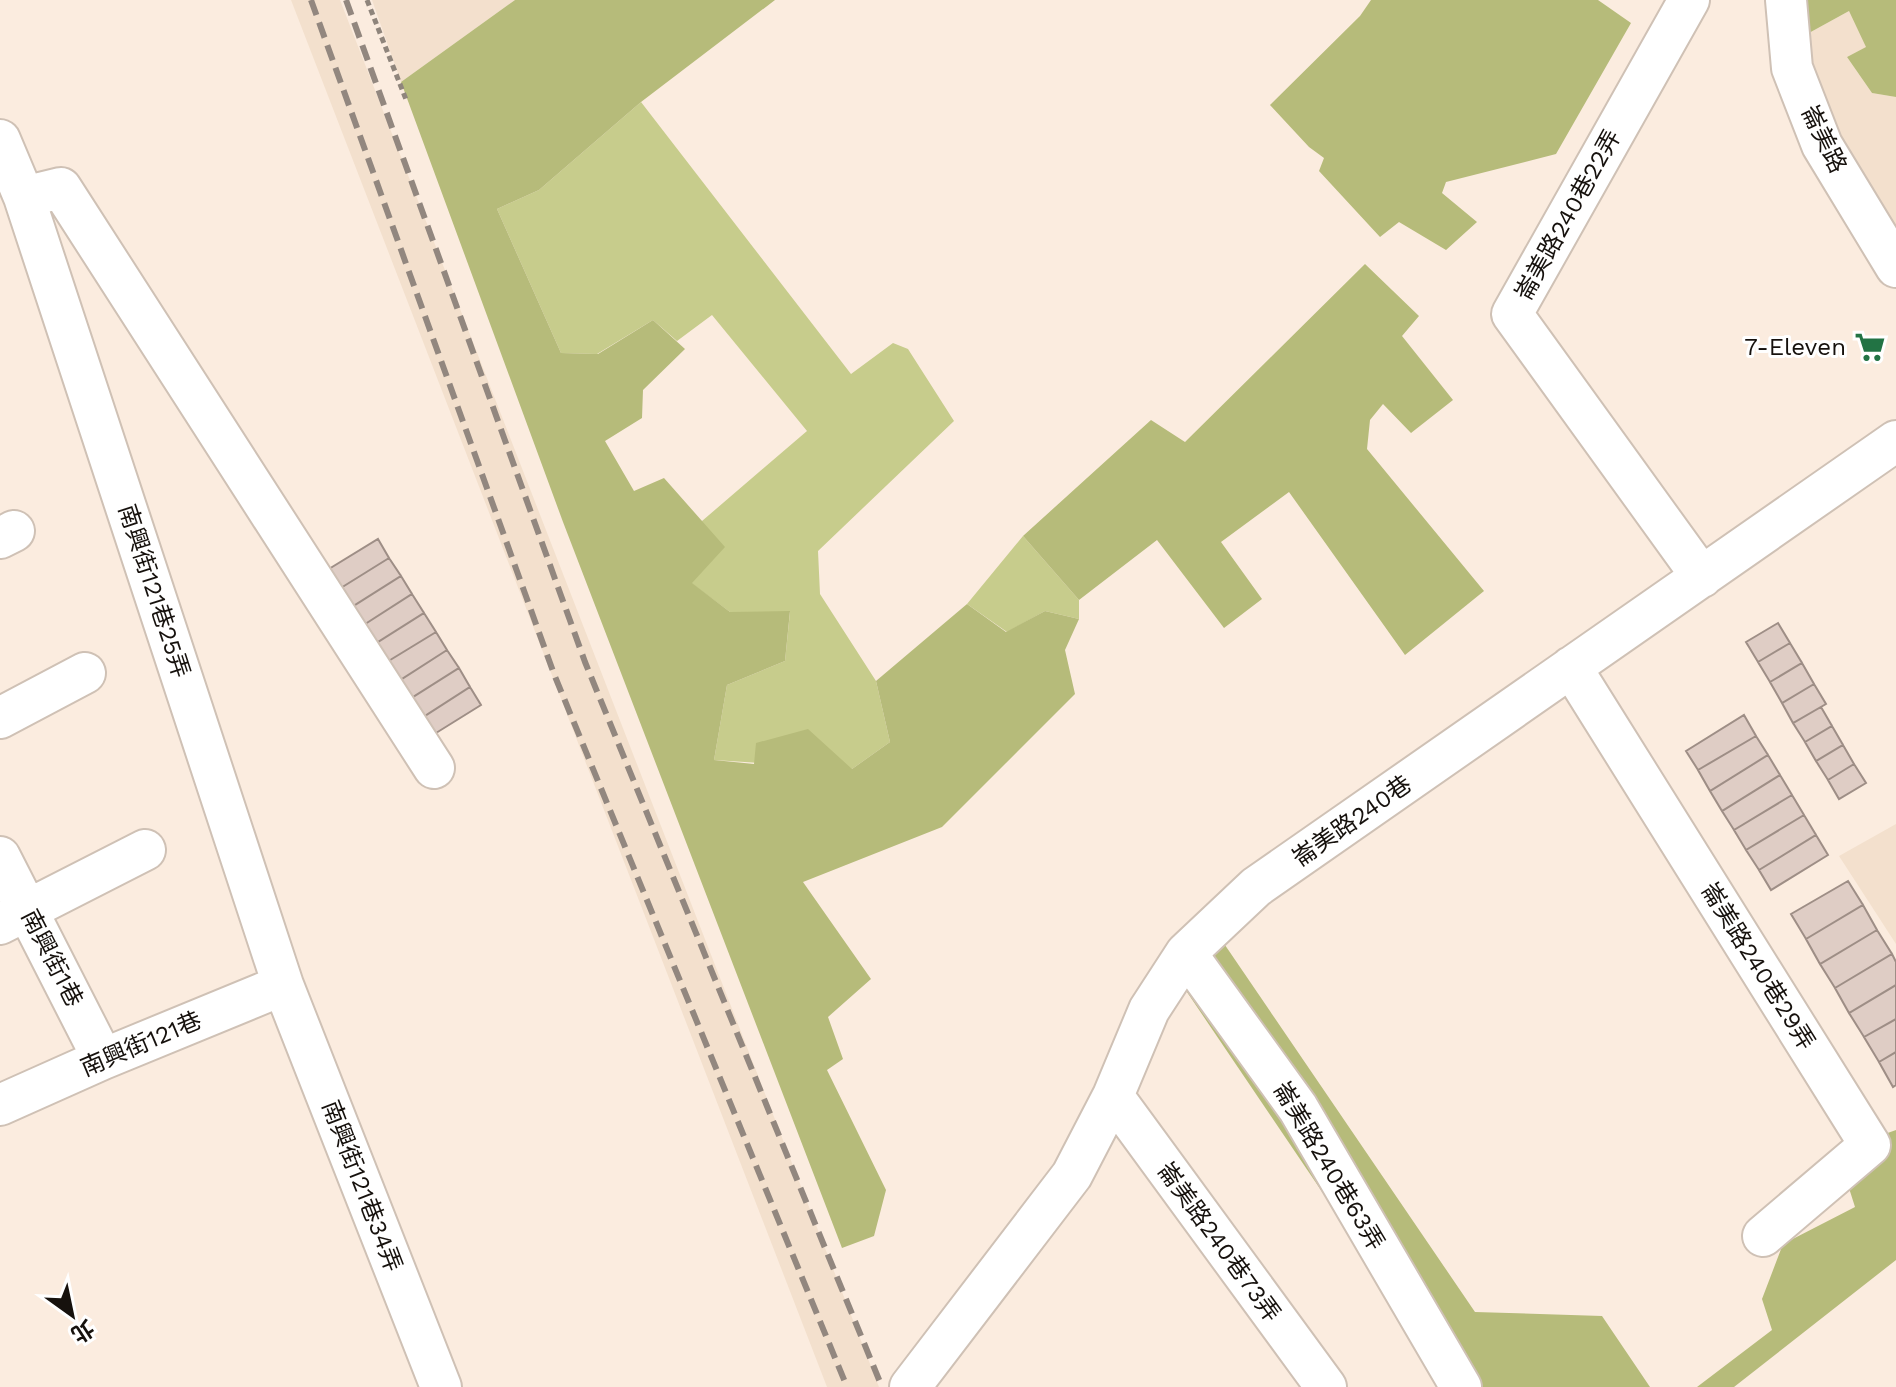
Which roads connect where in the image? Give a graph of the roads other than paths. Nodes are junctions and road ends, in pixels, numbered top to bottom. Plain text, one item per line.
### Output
1 (1689, 0) edge
2 (1786, 0) edge
3 (0, 140) edge
4 (24, 197) junction
5 (1896, 267) edge
6 (1896, 441) edge
7 (1702, 577) junction
8 (1571, 667) junction
9 (85, 673) dead end
10 (0, 718) edge
11 (434, 768) dead end
12 (145, 850) dead end
13 (0, 857) edge
14 (14, 917) edge
15 (1186, 953) junction
16 (283, 985) junction
17 (103, 1059) junction
18 (1113, 1096) junction
19 (0, 1105) edge
20 (1763, 1236) dead end
21 (441, 1387) edge
22 (910, 1387) edge
23 (1326, 1387) edge
24 (1461, 1387) edge

1 - 7 street, 崙美路240巷22弄
2 - 5 street, 崙美路
3 - 4 street, 南興街121巷25弄
4 - 11 street
4 - 16 street, 南興街121巷25弄
6 - 7 street, 崙美路240巷
7 - 8 street, 崙美路240巷
8 - 15 street, 崙美路240巷
8 - 20 street, 崙美路240巷29弄
9 - 10 street
12 - 14 street
13 - 14 street, 南興街1巷
14 - 17 street, 南興街1巷
15 - 18 street, 崙美路240巷
15 - 24 street, 崙美路240巷63弄
16 - 17 street, 南興街121巷
16 - 21 street, 南興街121巷34弄
17 - 19 street, 南興街121巷
18 - 22 street, 崙美路240巷
18 - 23 street, 崙美路240巷73弄

